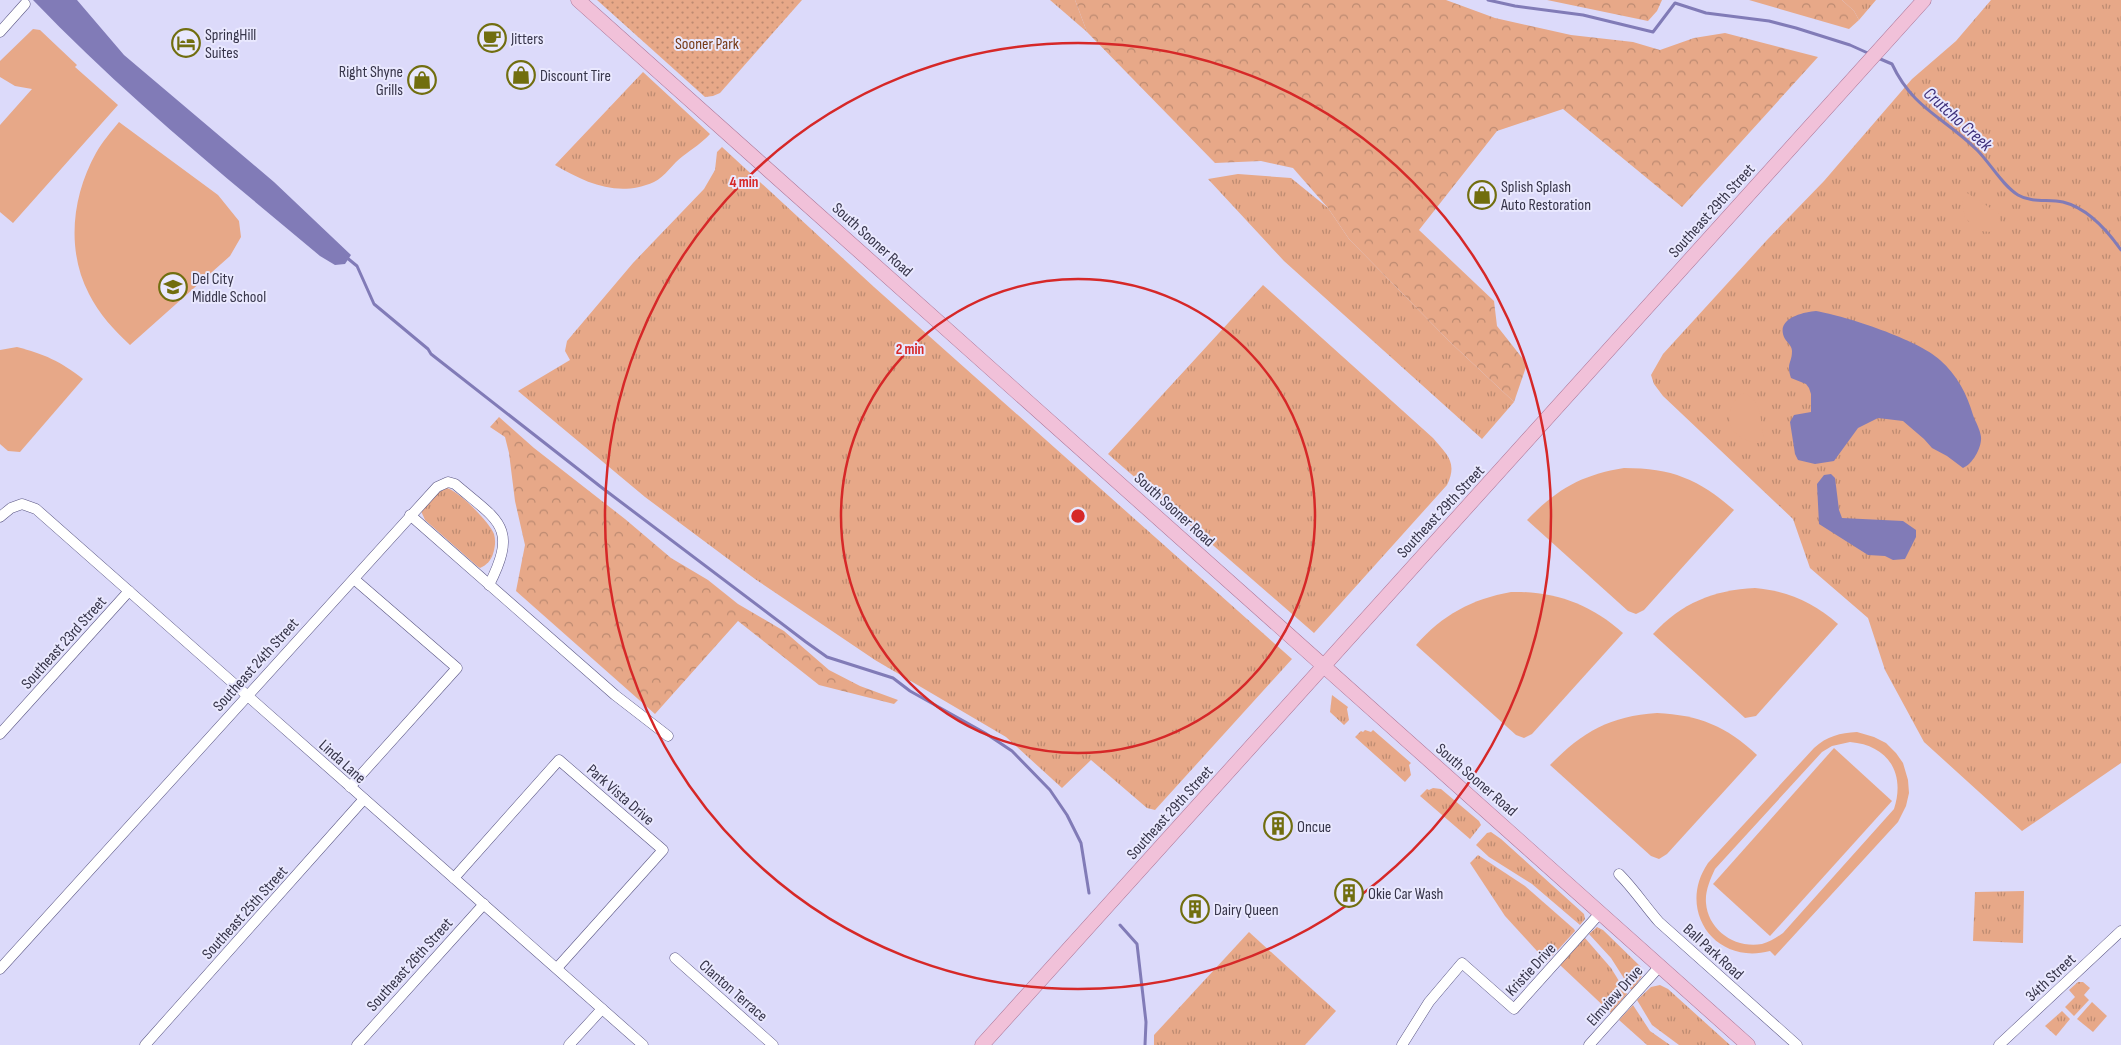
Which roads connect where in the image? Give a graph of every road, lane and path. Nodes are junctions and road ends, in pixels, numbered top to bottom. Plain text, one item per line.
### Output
1 (578, 0) edge
2 (1924, 0) edge
3 (25, 4) dead end
4 (0, 32) edge
5 (410, 515) junction
6 (0, 517) edge
7 (354, 579) junction
8 (489, 585) junction
9 (129, 591) junction
10 (1324, 666) junction
11 (247, 695) junction
12 (0, 734) edge
13 (668, 736) dead end
14 (350, 787) junction
15 (364, 799) junction
16 (1619, 874) dead end
17 (454, 878) junction
18 (484, 904) junction
19 (1601, 912) junction
20 (2121, 931) edge
21 (675, 958) dead end
22 (1660, 966) junction
23 (557, 968) junction
24 (0, 969) edge
25 (602, 1008) junction
26 (145, 1045) edge
27 (356, 1045) edge
28 (569, 1045) edge
29 (643, 1045) edge
30 (773, 1045) edge
31 (982, 1045) edge
32 (1402, 1045) edge
33 (1589, 1045) edge
34 (1748, 1045) edge
35 (1797, 1045) edge
36 (1999, 1045) edge

1 - 10 main road, South Sooner Road
2 - 10 main road, Southeast 29th Street
3 - 4 street
5 - 7 street, Southeast 24th Street
5 - 8 street
5 - 8 street, Southeast 24th Street
6 - 9 street, Linda Lane
7 - 11 street, Southeast 24th Street
7 - 14 street
8 - 13 street
9 - 11 street, Linda Lane
9 - 12 street, Southeast 23rd Street
10 - 19 main road, South Sooner Road
10 - 31 main road, Southeast 29th Street
11 - 14 street, Linda Lane
11 - 24 street, Southeast 24th Street
14 - 15 street, Linda Lane
15 - 17 street, Linda Lane
15 - 26 street, Southeast 25th Street
16 - 35 street, Ball Park Road
17 - 18 street, Linda Lane
17 - 23 street, Park Vista Drive
18 - 23 street, Linda Lane
18 - 27 street, Southeast 26th Street
19 - 22 main road, South Sooner Road
19 - 32 street, Kristie Drive
20 - 36 street, 34th Street
21 - 30 street, Clanton Terrace
22 - 33 street, Elmview Drive
22 - 34 main road, South Sooner Road
23 - 25 street, Linda Lane
25 - 28 street
25 - 29 street, Linda Lane

